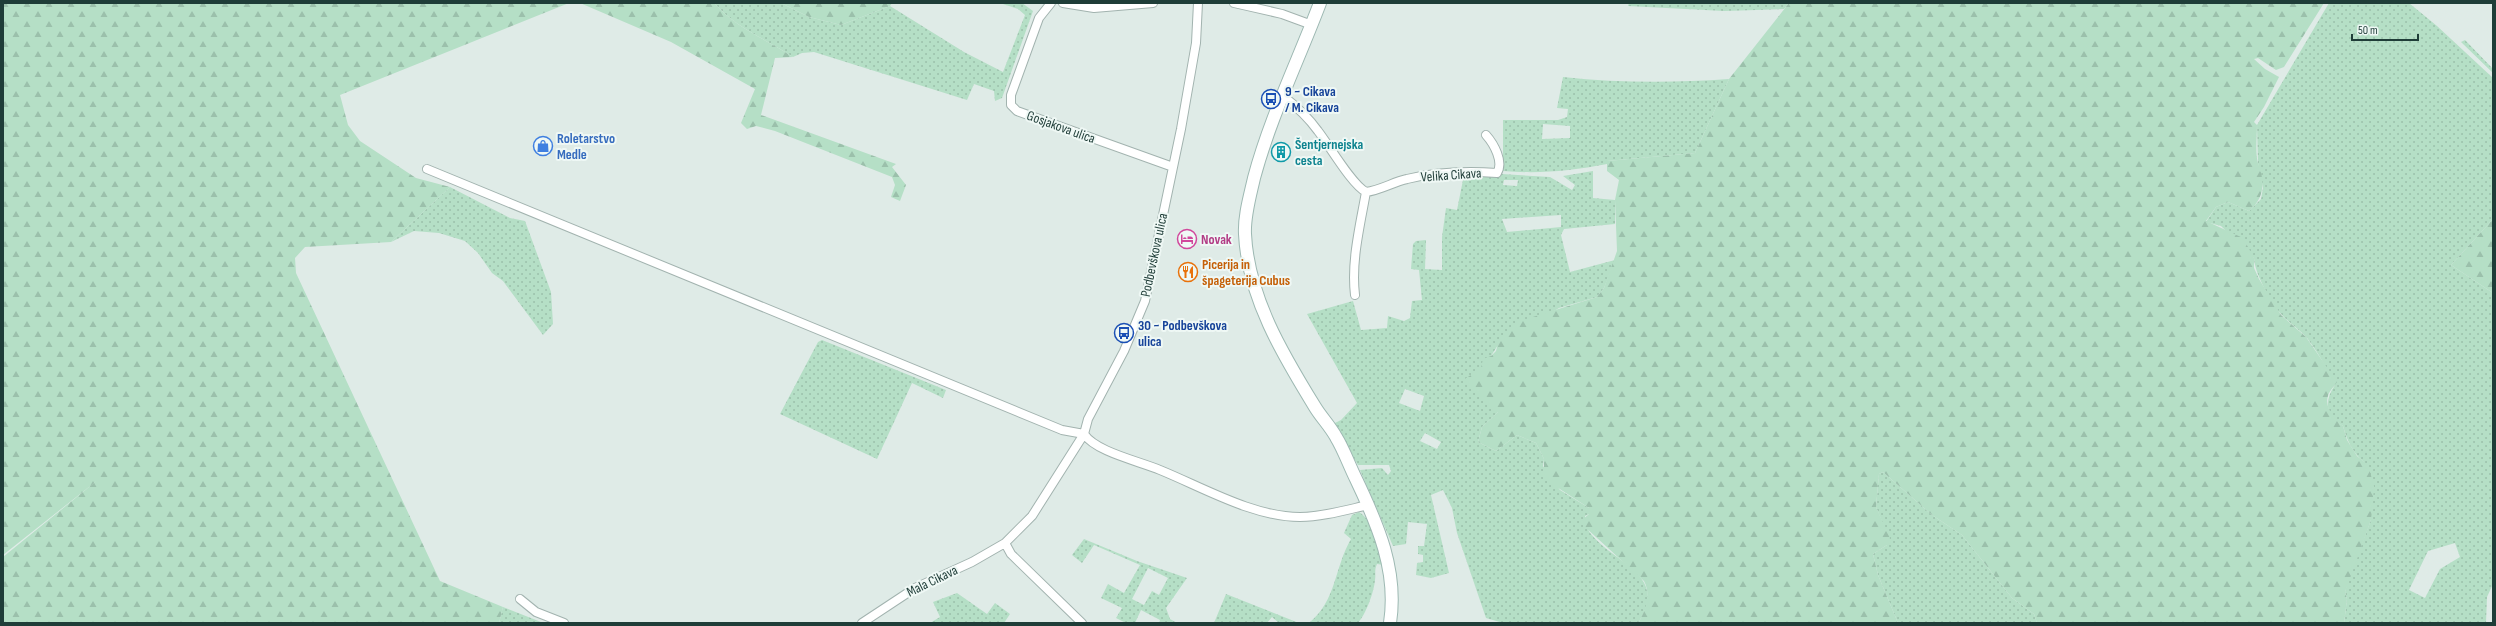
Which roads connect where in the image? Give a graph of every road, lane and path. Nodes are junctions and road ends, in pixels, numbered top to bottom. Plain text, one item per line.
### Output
1 (1051, 3) edge
2 (1063, 3) edge
3 (1153, 3) edge
4 (1198, 3) edge
5 (1234, 3) edge
6 (1320, 3) edge
7 (1312, 24) junction
8 (1283, 96) junction
9 (1486, 135) dead end
10 (1172, 166) junction
11 (427, 169) dead end
12 (1366, 192) junction
13 (1355, 296) dead end
14 (1084, 434) junction
15 (1368, 505) junction
16 (1005, 543) junction
17 (520, 599) dead end
18 (564, 623) edge
19 (862, 623) edge
20 (1082, 623) edge
21 (1390, 623) edge

1 - 10 street, Gosjakova ulica
2 - 3 street
4 - 10 street, Podbevškova ulica
5 - 7 street
6 - 7 main road
7 - 8 main road
8 - 12 street
8 - 15 main road
9 - 12 street, Velika Cikava
10 - 14 street, Podbevškova ulica
11 - 14 street
12 - 13 street
14 - 15 street
14 - 16 street, Mala Cikava
15 - 21 main road
16 - 19 street, Mala Cikava
16 - 20 street
17 - 18 street

